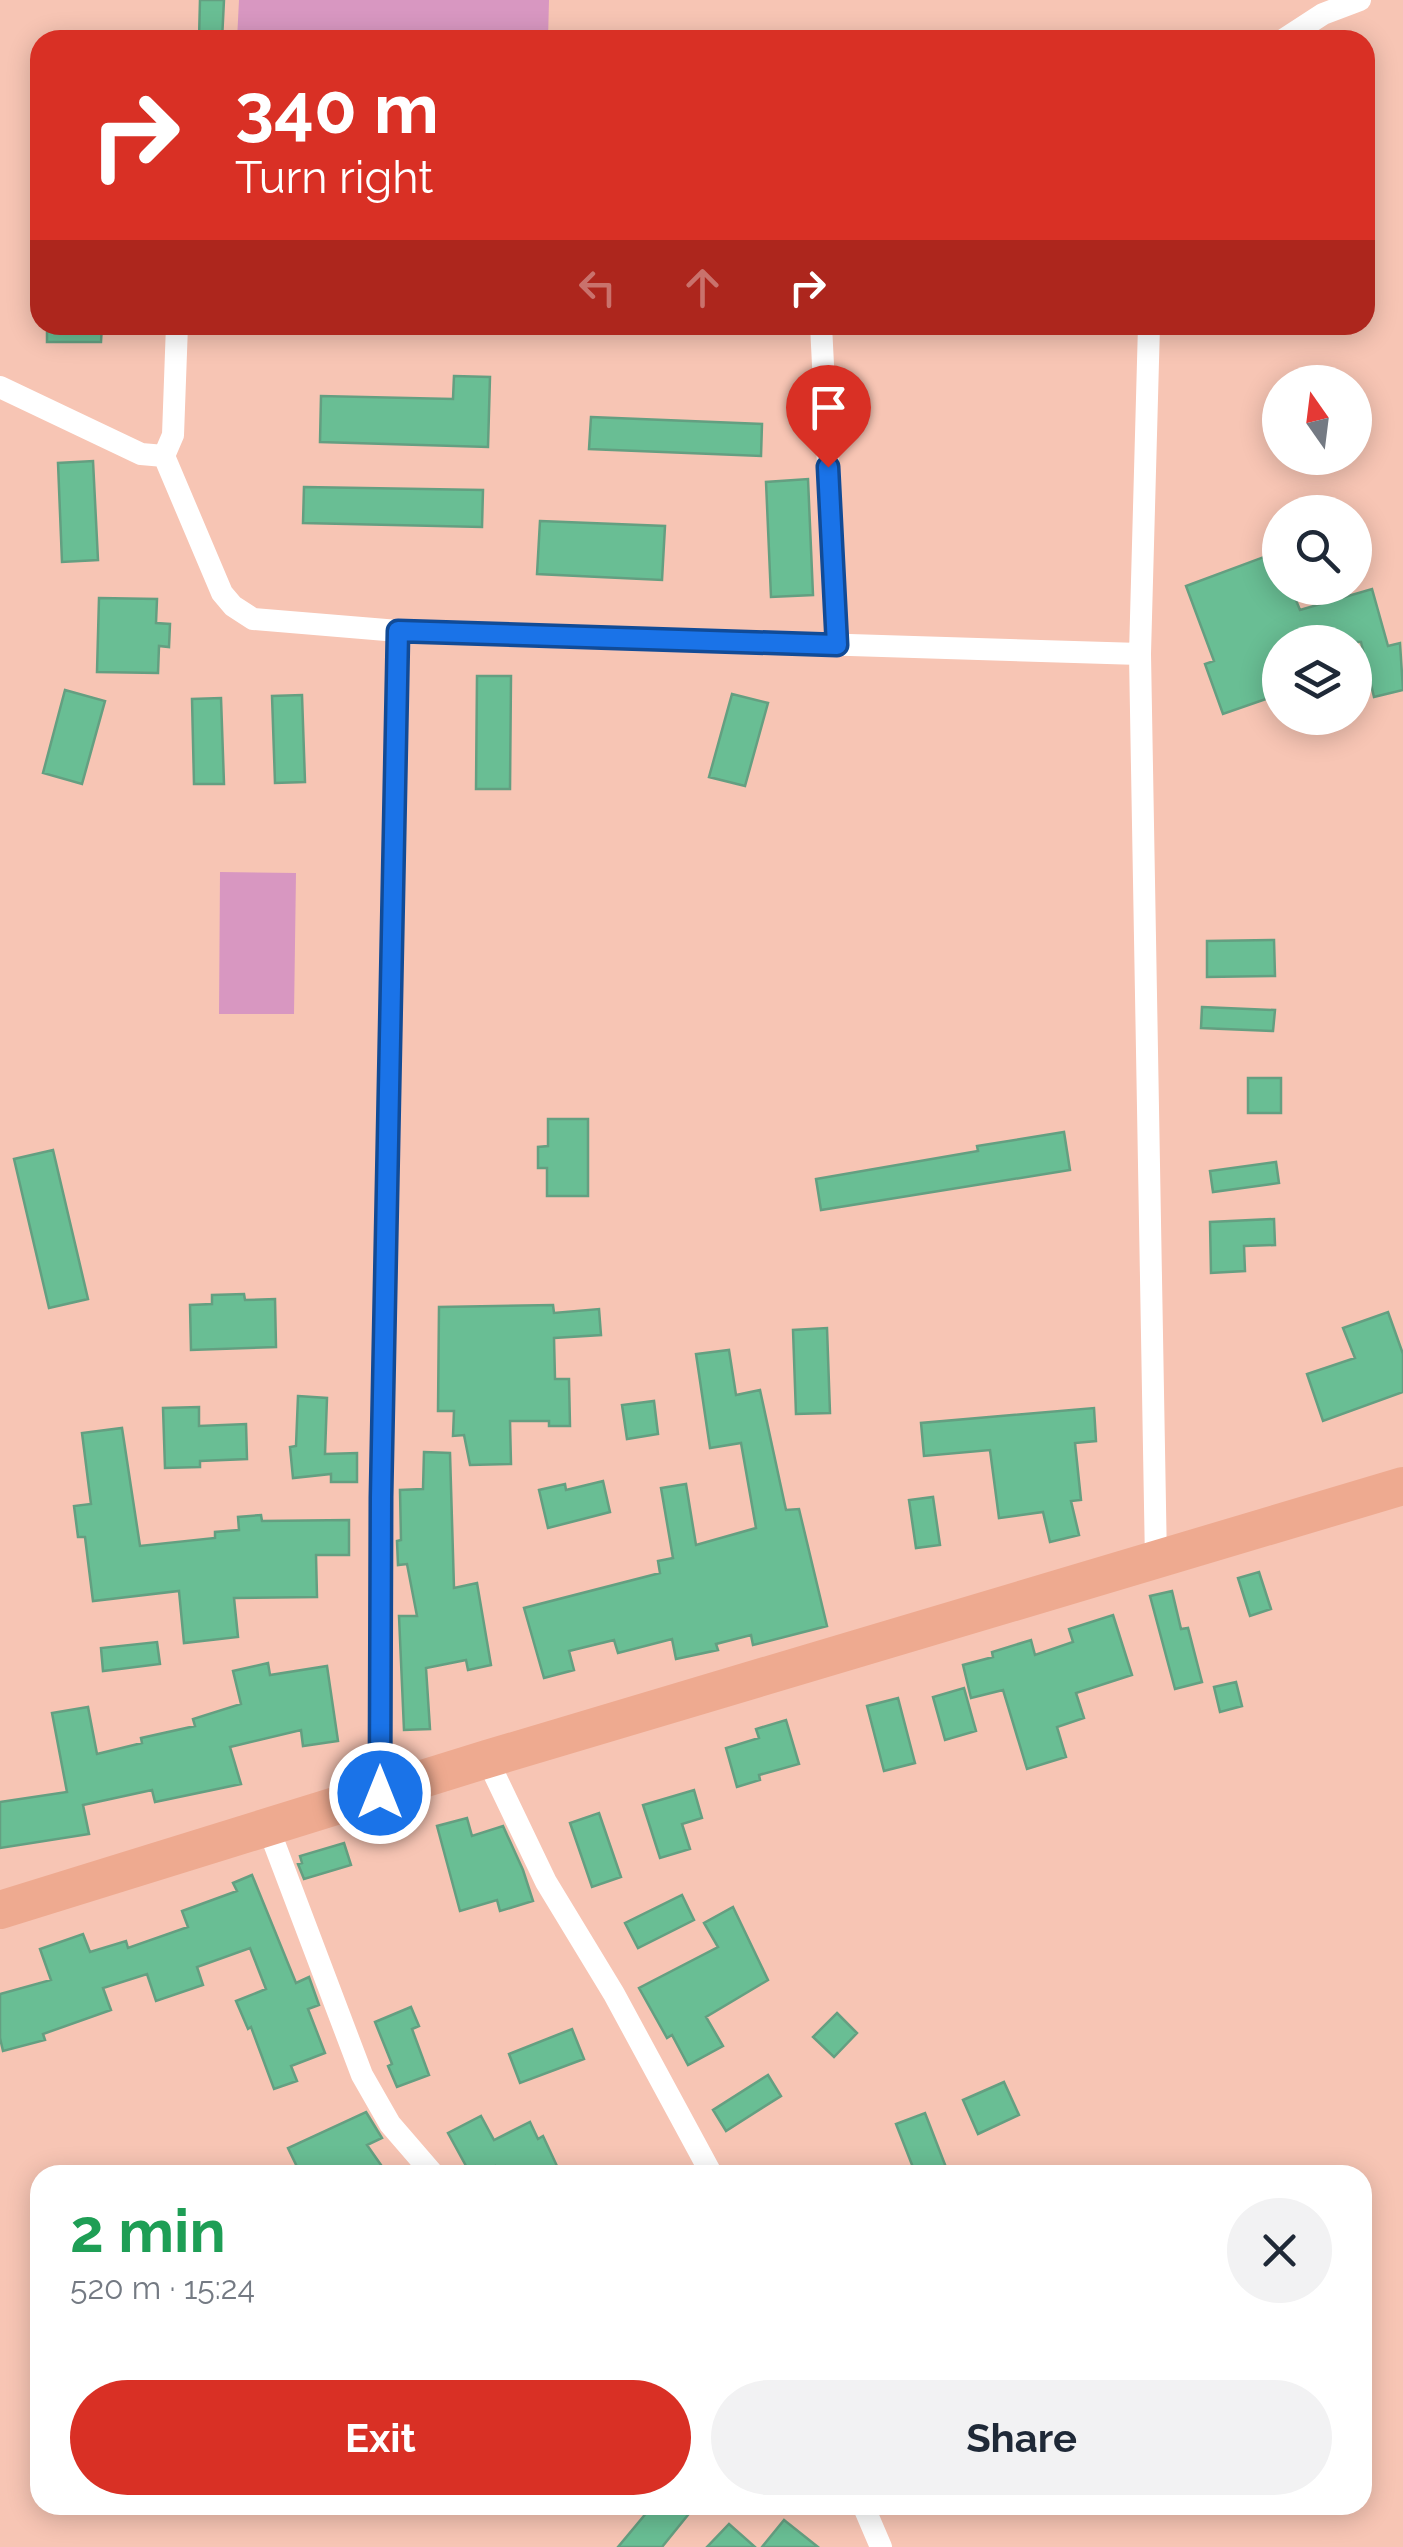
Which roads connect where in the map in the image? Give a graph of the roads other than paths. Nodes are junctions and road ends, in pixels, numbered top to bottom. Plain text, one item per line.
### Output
1 (1360, 0) edge
2 (1298, 30) edge
3 (177, 335) edge
4 (822, 335) edge
5 (1149, 335) edge
6 (0, 387) edge
7 (164, 456) junction
8 (398, 631) junction
9 (837, 645) junction
10 (1140, 654) junction
11 (1403, 1486) edge
12 (1156, 1562) junction
13 (487, 1759) junction
14 (380, 1793) junction
15 (268, 1828) junction
16 (0, 1910) edge
17 (425, 2165) edge
18 (707, 2165) edge
19 (867, 2515) edge
20 (881, 2547) edge

1 - 2 street
3 - 7 street
4 - 9 street
5 - 10 street
6 - 7 street
7 - 8 street
8 - 9 street
8 - 14 street
9 - 10 street
10 - 12 street
11 - 12 highway
12 - 13 highway
13 - 14 highway
13 - 18 street
14 - 15 highway
15 - 16 highway
15 - 17 street
19 - 20 street

